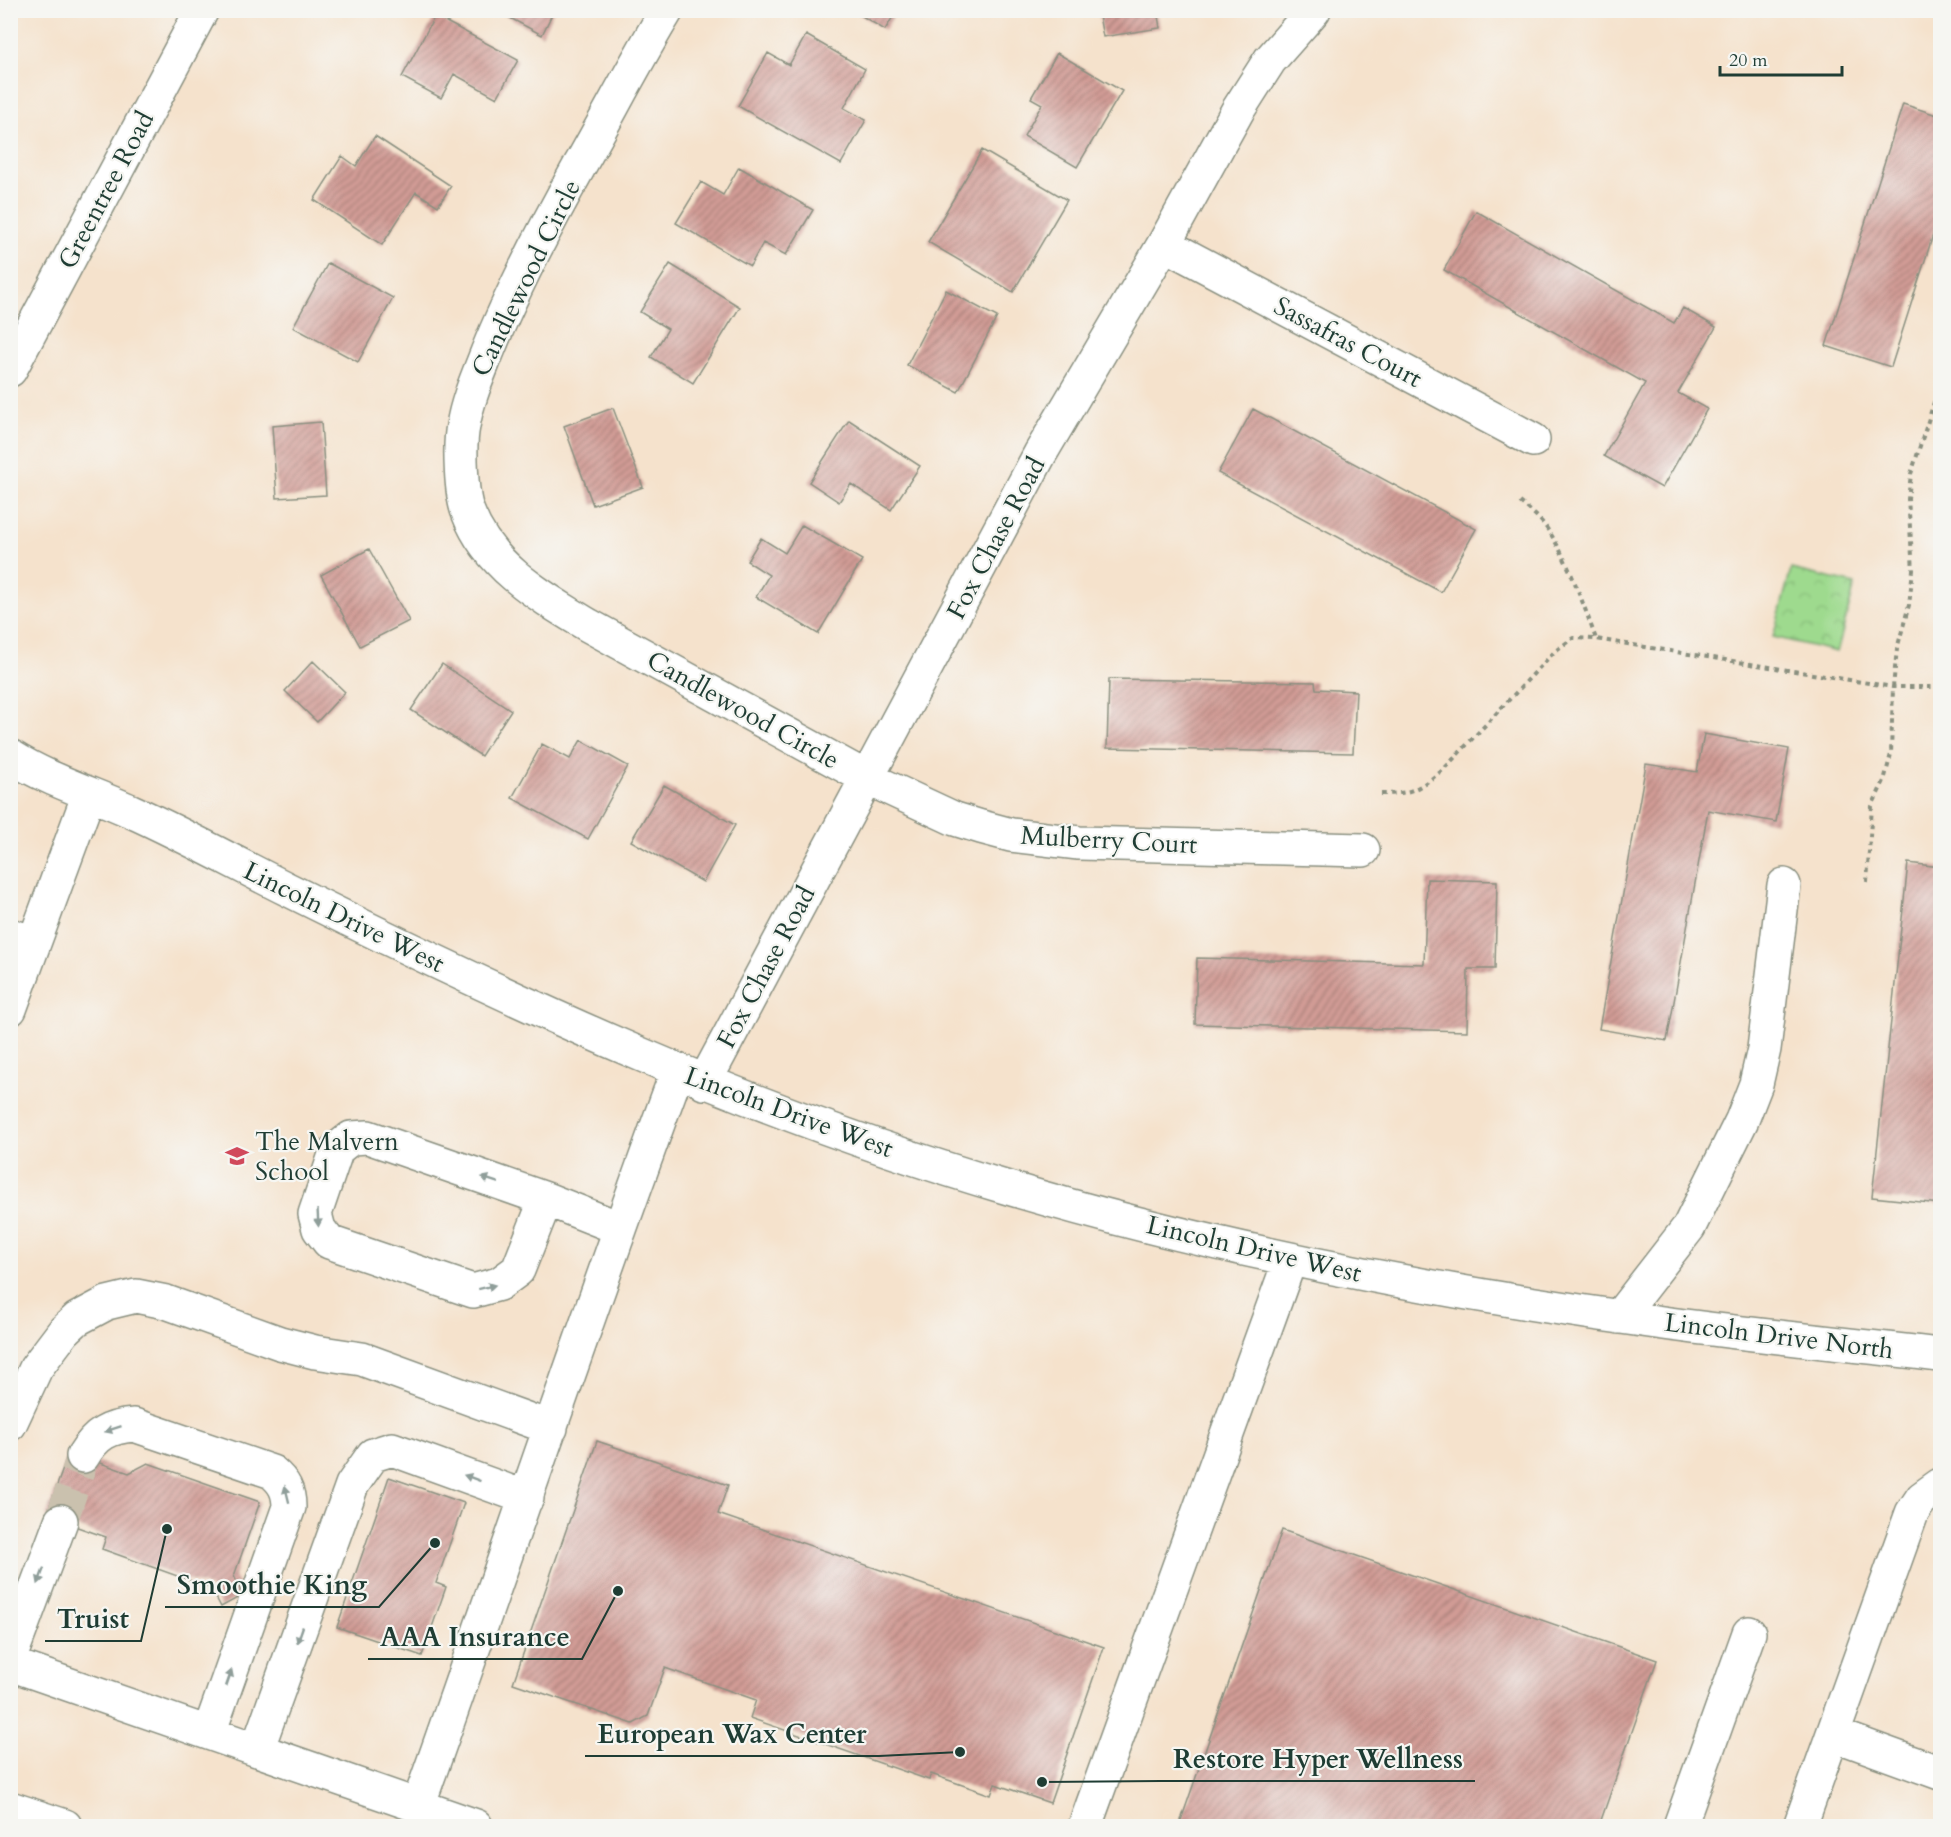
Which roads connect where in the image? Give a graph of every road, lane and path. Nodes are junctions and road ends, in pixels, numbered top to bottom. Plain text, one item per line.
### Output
1 (202, 10) edge
2 (667, 10) edge
3 (1314, 10) edge
4 (1164, 244) junction
5 (10, 370) edge
6 (1937, 393) dead end
7 (1533, 440) dead end
8 (1520, 502) dead end
9 (1596, 639) junction
10 (1893, 687) junction
11 (1941, 687) edge
12 (10, 756) edge
13 (867, 778) junction
14 (89, 794) junction
15 (1381, 794) dead end
16 (1363, 850) dead end
17 (1867, 882) dead end
18 (1784, 885) dead end
19 (22, 939) edge
20 (10, 1009) edge
21 (691, 1077) junction
22 (546, 1199) junction
23 (619, 1228) junction
24 (1290, 1260) junction
25 (1618, 1317) junction
26 (1941, 1354) edge
27 (10, 1424) edge
28 (551, 1428) junction
29 (83, 1456) tunnel mouth
30 (1941, 1485) edge
31 (527, 1498) junction
32 (61, 1521) tunnel mouth
33 (1749, 1633) dead end
34 (10, 1658) edge
35 (10, 1664) edge
36 (209, 1733) junction
37 (1833, 1734) junction
38 (258, 1750) junction
39 (1941, 1773) edge
40 (418, 1806) junction
41 (10, 1808) edge
42 (65, 1827) edge
43 (476, 1827) edge
44 (1085, 1827) edge
45 (1680, 1827) edge
46 (1800, 1827) edge

1 - 5 main road, Greentree Road
2 - 13 main road, Candlewood Circle
3 - 4 main road, Fox Chase Road
4 - 7 main road, Sassafras Court
4 - 13 main road, Fox Chase Road
6 - 10 path
8 - 9 path
9 - 10 path
9 - 15 path
10 - 11 path
10 - 17 path
12 - 14 main road, Lincoln Drive West
13 - 16 main road, Mulberry Court
13 - 21 main road, Fox Chase Road
14 - 19 main road
14 - 21 main road, Lincoln Drive West
18 - 25 main road
19 - 20 main road
21 - 23 main road, Fox Chase Road
21 - 24 main road, Lincoln Drive West
22 -> 22 main road
22 - 23 main road
23 - 28 main road, Fox Chase Road
24 - 25 main road, Lincoln Drive West
24 - 44 main road
25 - 26 main road, Lincoln Drive North
27 - 28 main road
28 - 31 main road, Fox Chase Road
36 -> 29 main road
30 - 37 main road
31 -> 38 main road
31 - 40 main road, Fox Chase Road
32 -> 34 main road
33 - 45 main road
35 - 36 main road
36 - 38 main road
37 - 39 main road
37 - 46 main road
38 - 40 main road
40 - 43 main road
41 - 42 main road

